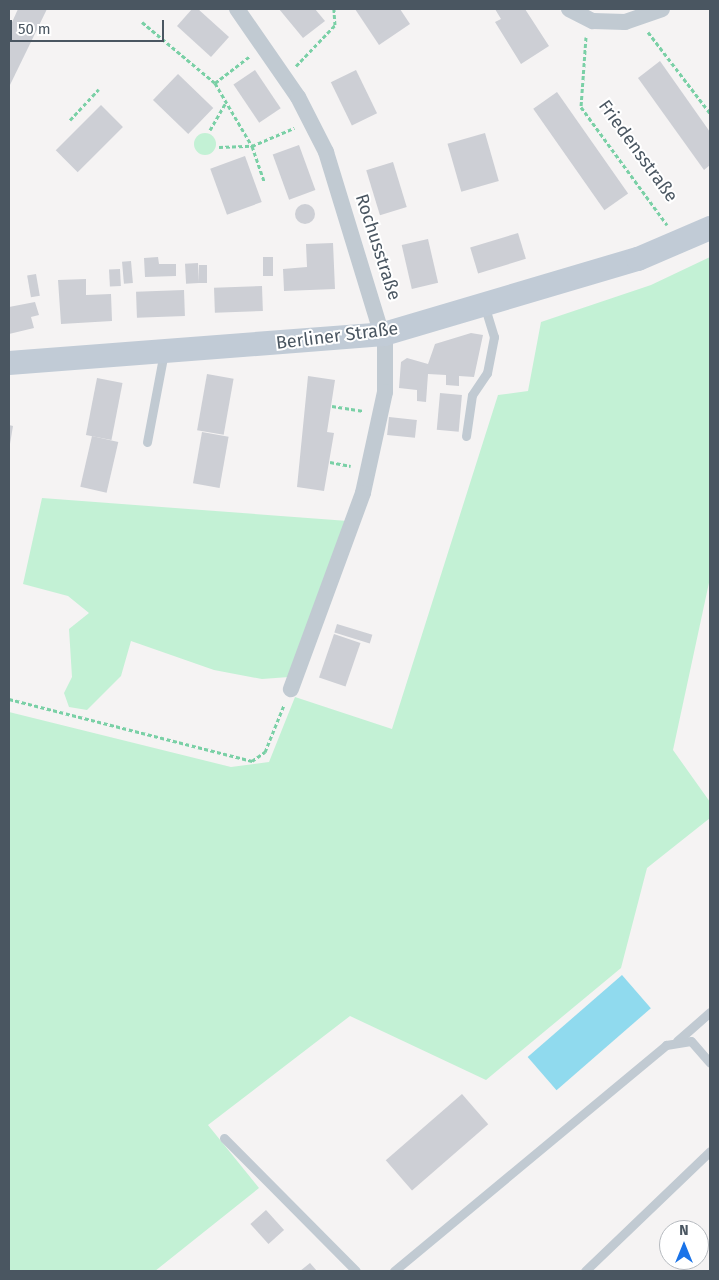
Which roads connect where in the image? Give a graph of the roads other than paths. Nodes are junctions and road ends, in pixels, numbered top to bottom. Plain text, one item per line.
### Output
1 (237, 9) edge
2 (569, 9) edge
3 (662, 9) edge
4 (710, 228) edge
5 (485, 307) junction
6 (384, 334) junction
7 (165, 349) junction
8 (9, 363) edge
9 (466, 436) dead end
10 (147, 442) dead end
11 (291, 689) road end
12 (710, 1012) edge
13 (677, 1041) junction
14 (710, 1063) edge
15 (224, 1138) dead end
16 (710, 1150) edge
17 (356, 1271) edge
18 (394, 1271) edge
19 (585, 1271) edge

1 - 6 street, Rochusstraße
2 - 3 street
4 - 5 street, Berliner Straße
5 - 6 street, Berliner Straße
5 - 9 lane
6 - 7 street, Berliner Straße
6 - 11 street, Rochusstraße
7 - 8 street, Berliner Straße
7 - 10 lane
12 - 13 lane
13 - 14 lane
13 - 18 lane
15 - 17 lane
16 - 19 lane

